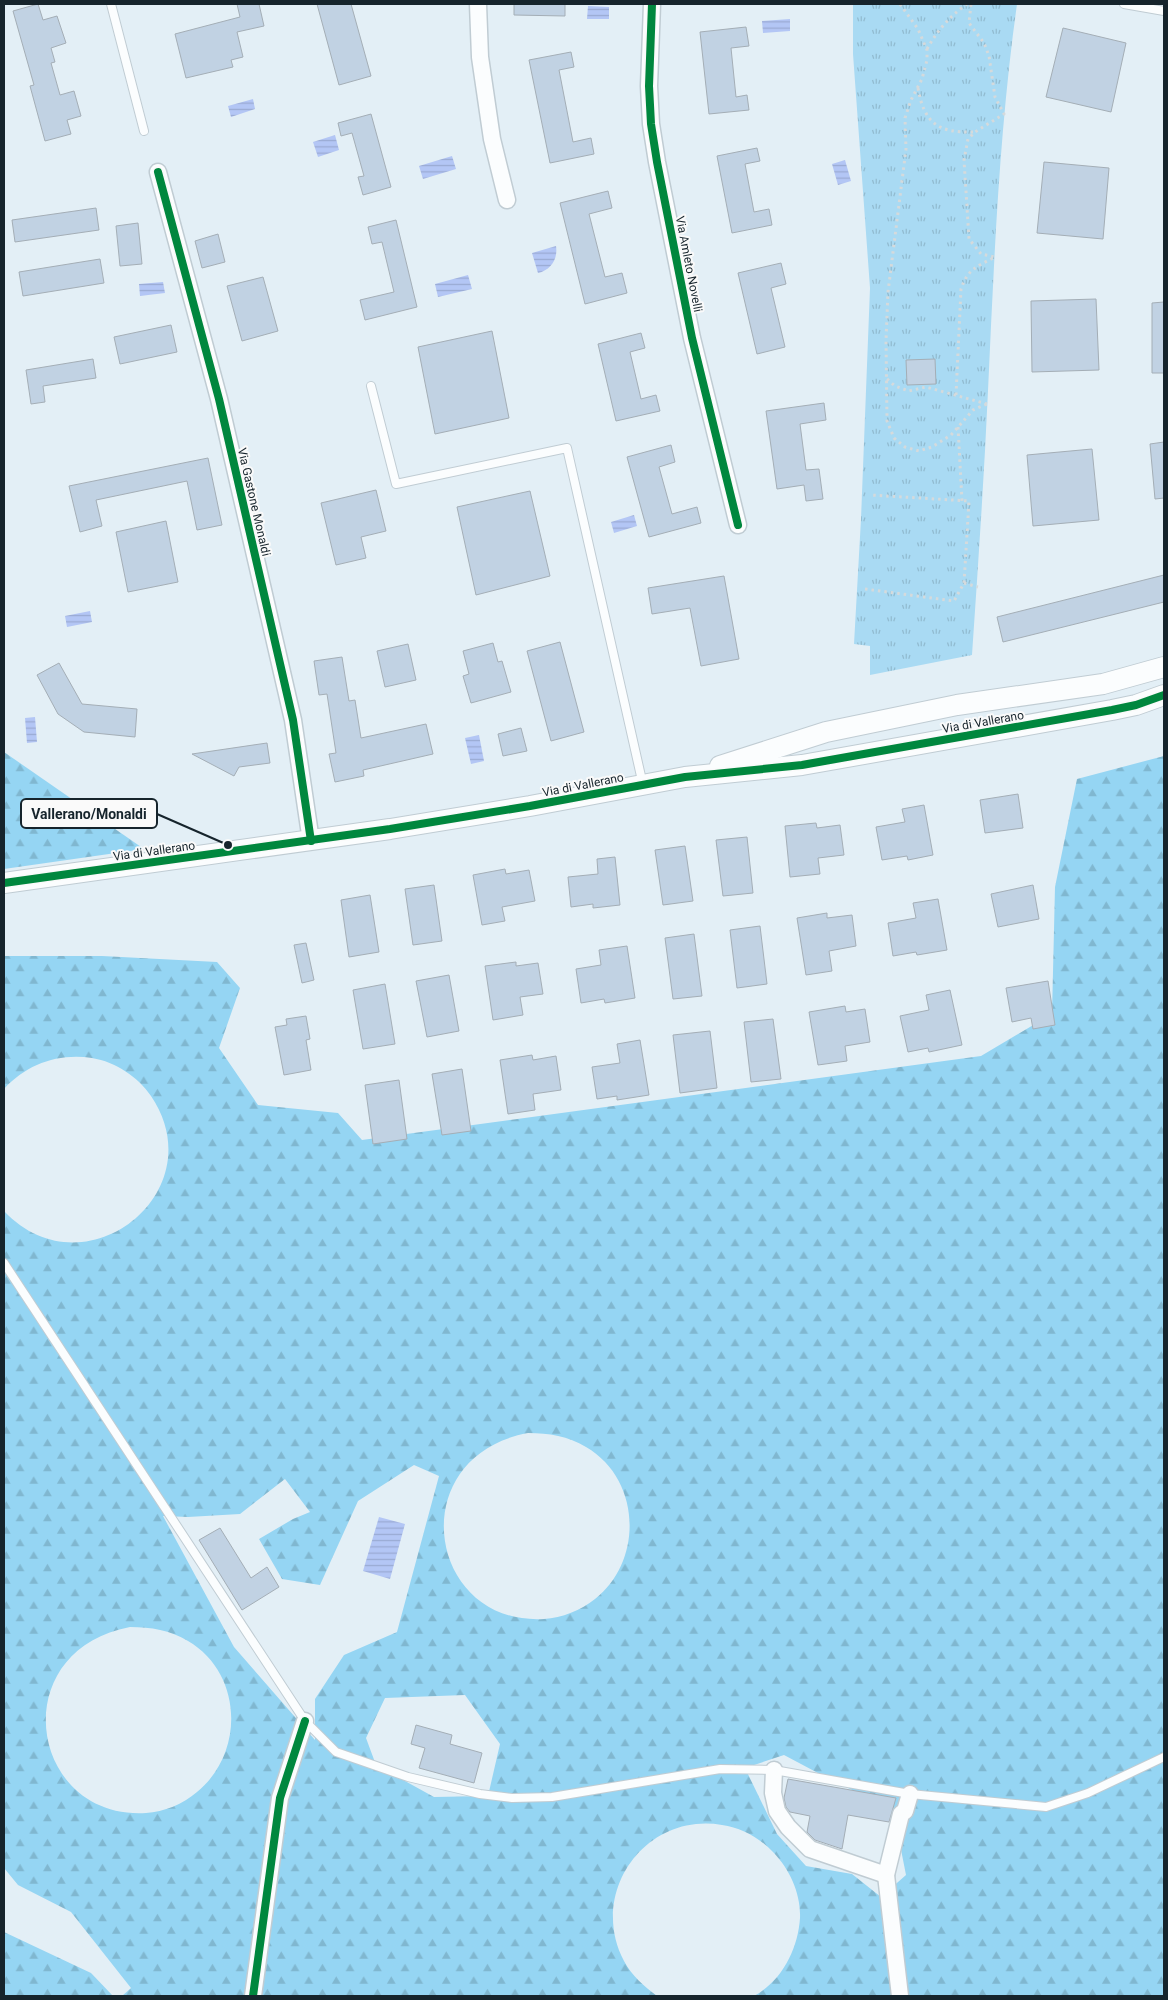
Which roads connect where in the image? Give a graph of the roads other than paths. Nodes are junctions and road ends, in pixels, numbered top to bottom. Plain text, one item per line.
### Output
1 (111, 4) edge
2 (478, 4) edge
3 (652, 4) edge
4 (1124, 4) edge
5 (1164, 11) edge
6 (144, 131) dead end
7 (158, 172) dead end
8 (506, 200) dead end
9 (371, 386) dead end
10 (738, 525) dead end
11 (1164, 668) edge
12 (1164, 695) edge
13 (685, 777) junction
14 (643, 785) junction
15 (312, 841) junction
16 (4, 883) edge
17 (4, 1263) edge
18 (305, 1721) junction
19 (1164, 1756) edge
20 (774, 1770) junction
21 (910, 1794) junction
22 (886, 1875) junction
23 (253, 1996) edge
24 (900, 1996) edge

1 - 6 lane
2 - 8 street
3 - 10 street, Via Amleto Novelli
4 - 5 lane
7 - 15 street, Via Gastone Monaldi
9 - 14 lane
11 - 13 street, Via di Vallerano
12 - 13 street, Via di Vallerano
13 - 14 street, Via di Vallerano
14 - 15 street, Via di Vallerano
15 - 16 street, Via di Vallerano
17 - 18 lane
18 - 20 lane
18 - 23 street
19 - 21 lane
20 - 21 lane
20 - 22 street
21 - 22 street
22 - 24 street

